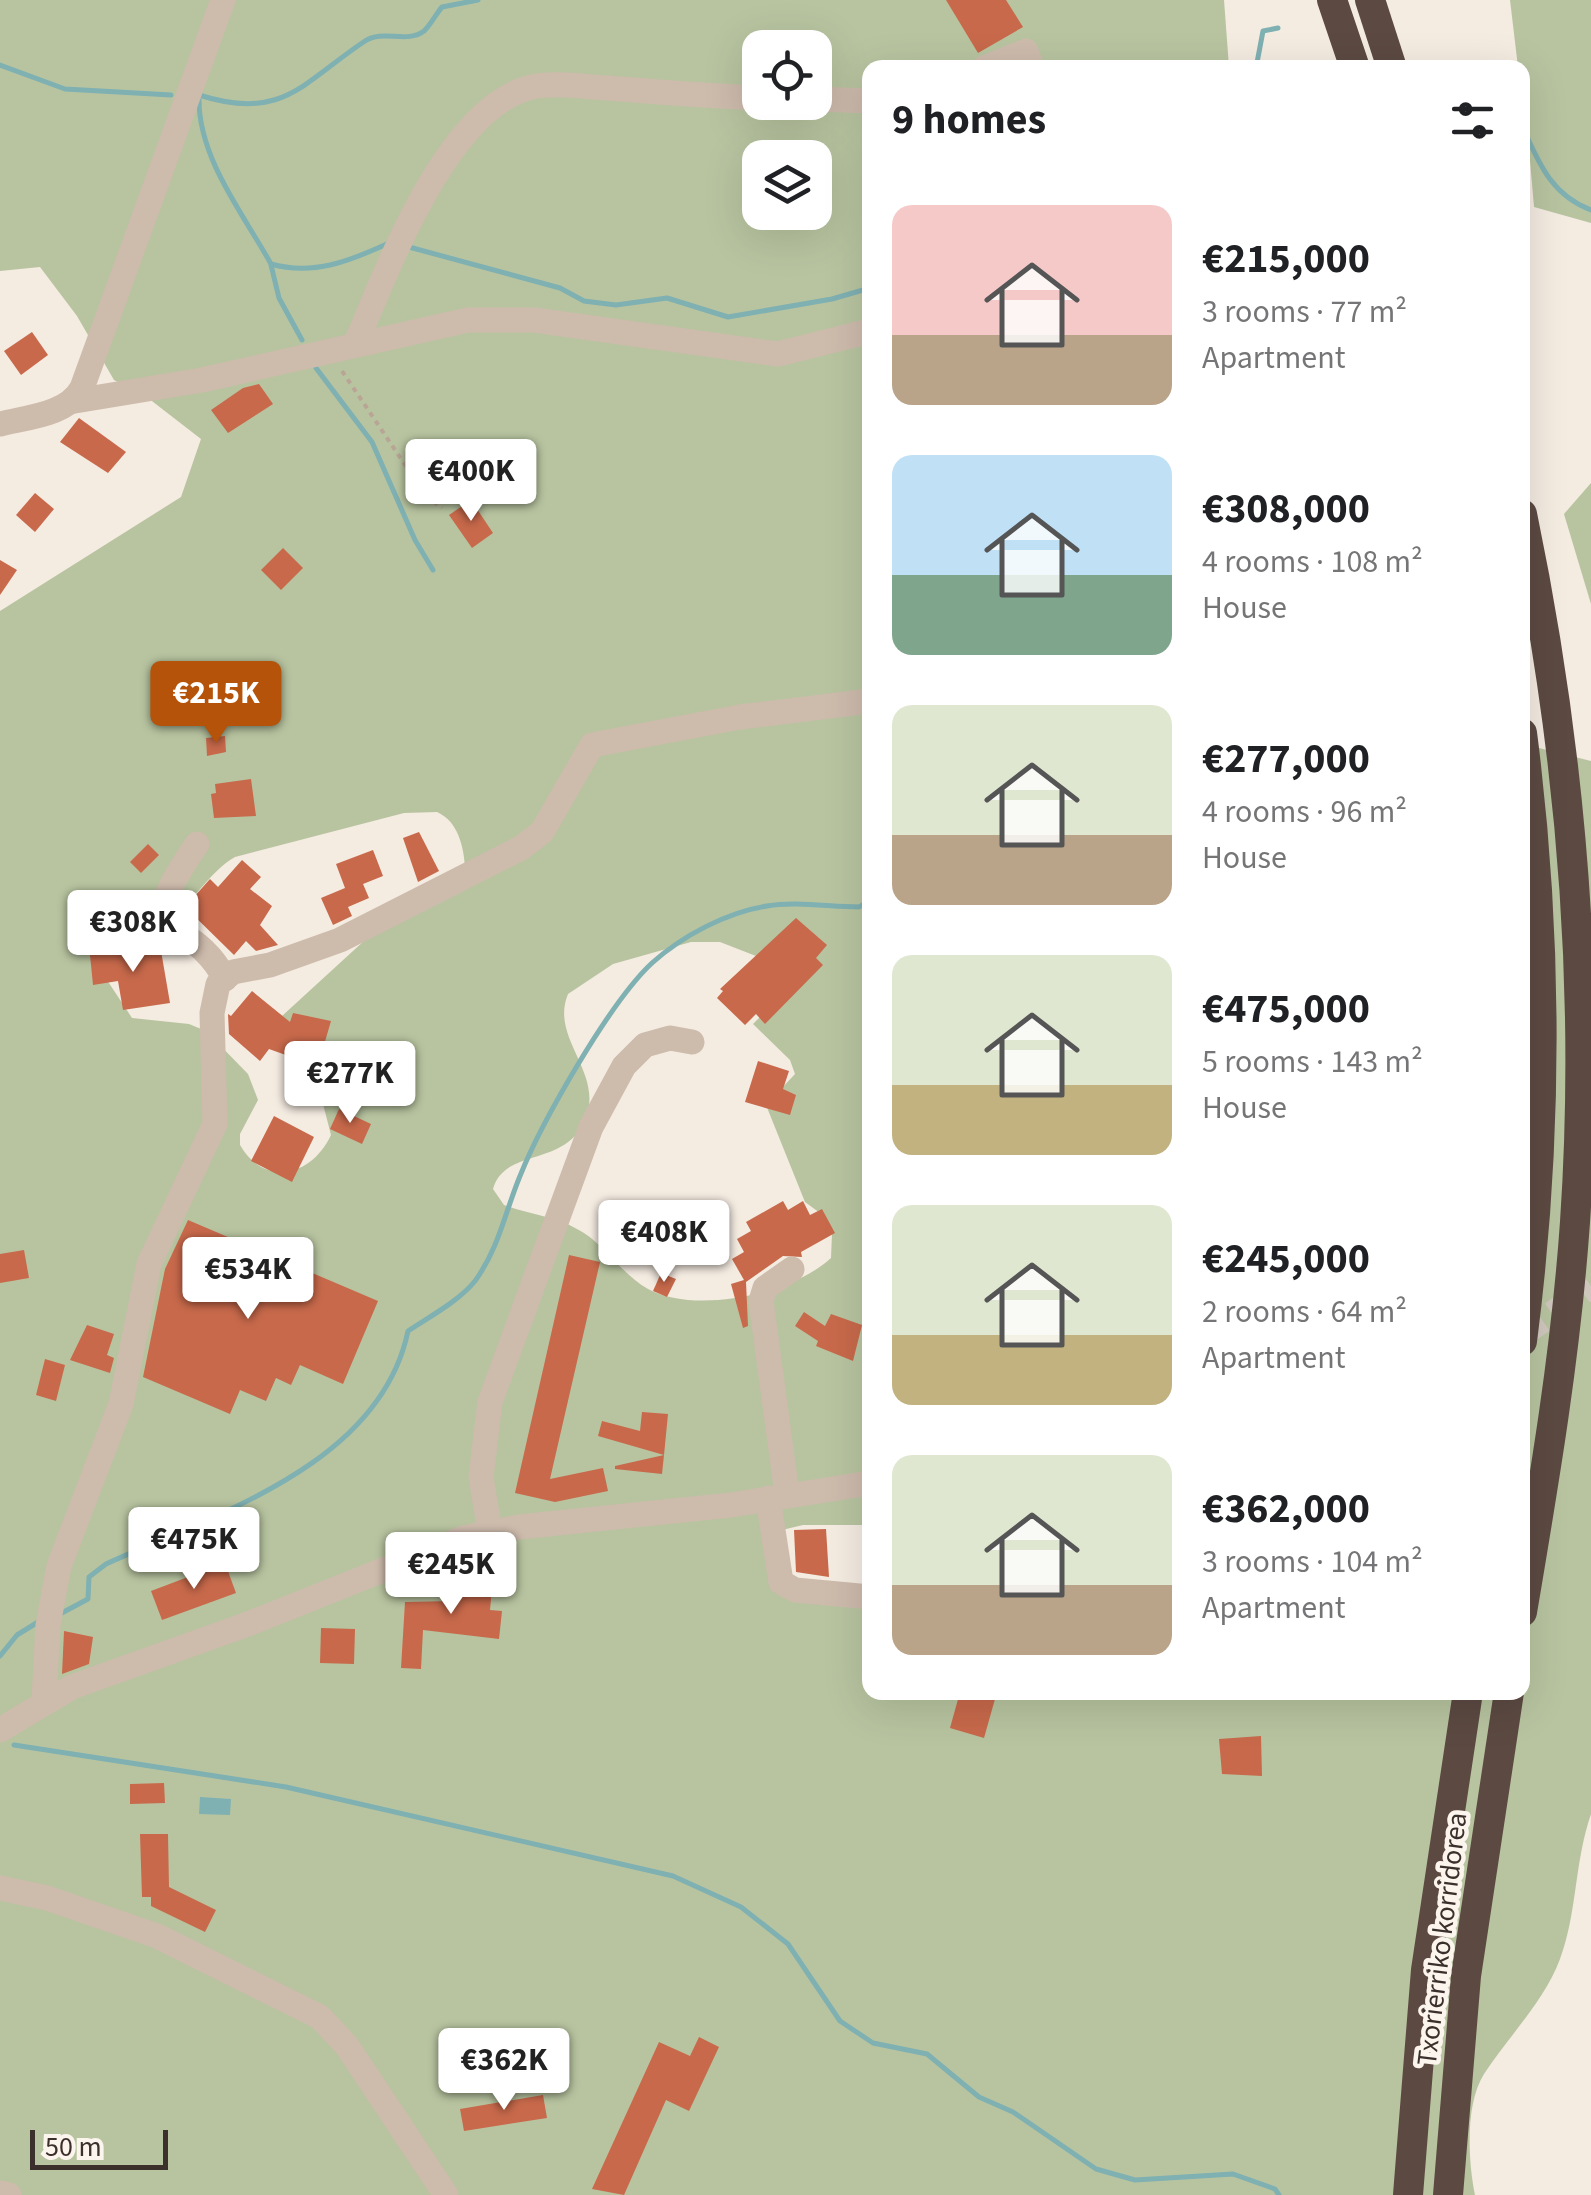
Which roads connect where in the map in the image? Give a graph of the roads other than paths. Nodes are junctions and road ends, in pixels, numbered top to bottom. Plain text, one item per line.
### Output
1 (223, 0) edge
2 (1332, 0) edge
3 (1370, 0) edge
4 (1004, 60) edge
5 (1029, 60) edge
6 (1351, 60) edge
7 (1389, 60) edge
8 (742, 97) edge
9 (832, 100) edge
10 (862, 101) edge
11 (862, 333) edge
12 (345, 346) junction
13 (75, 400) junction
14 (0, 424) edge
15 (1530, 564) edge
16 (862, 702) edge
17 (1530, 808) edge
18 (197, 844) dead end
19 (225, 978) junction
20 (692, 1042) dead end
21 (1530, 1263) edge
22 (792, 1269) dead end
23 (862, 1485) edge
24 (778, 1496) junction
25 (490, 1532) junction
26 (1530, 1559) edge
27 (862, 1596) edge
28 (44, 1700) junction
29 (1467, 1700) edge
30 (1508, 1700) edge
31 (0, 1730) edge
32 (0, 1888) edge
33 (0, 2193) edge
34 (9, 2195) edge
35 (446, 2195) edge
36 (1408, 2195) edge
37 (1448, 2195) edge

1 - 13 street
2 - 6 highway
3 - 7 highway
4 - 5 street
8 - 12 street
9 - 10 street
11 - 12 street
12 - 13 street
13 - 14 street
15 - 26 highway
16 - 19 street
17 - 21 highway
18 - 19 street
19 - 28 street
20 - 25 street
22 - 24 street
23 - 24 street
24 - 25 street
24 - 27 street
25 - 28 street
28 - 31 street
29 - 36 highway, Txorierriko korridorea
30 - 37 highway, Txorierriko korridorea
32 - 35 street
33 - 34 street

